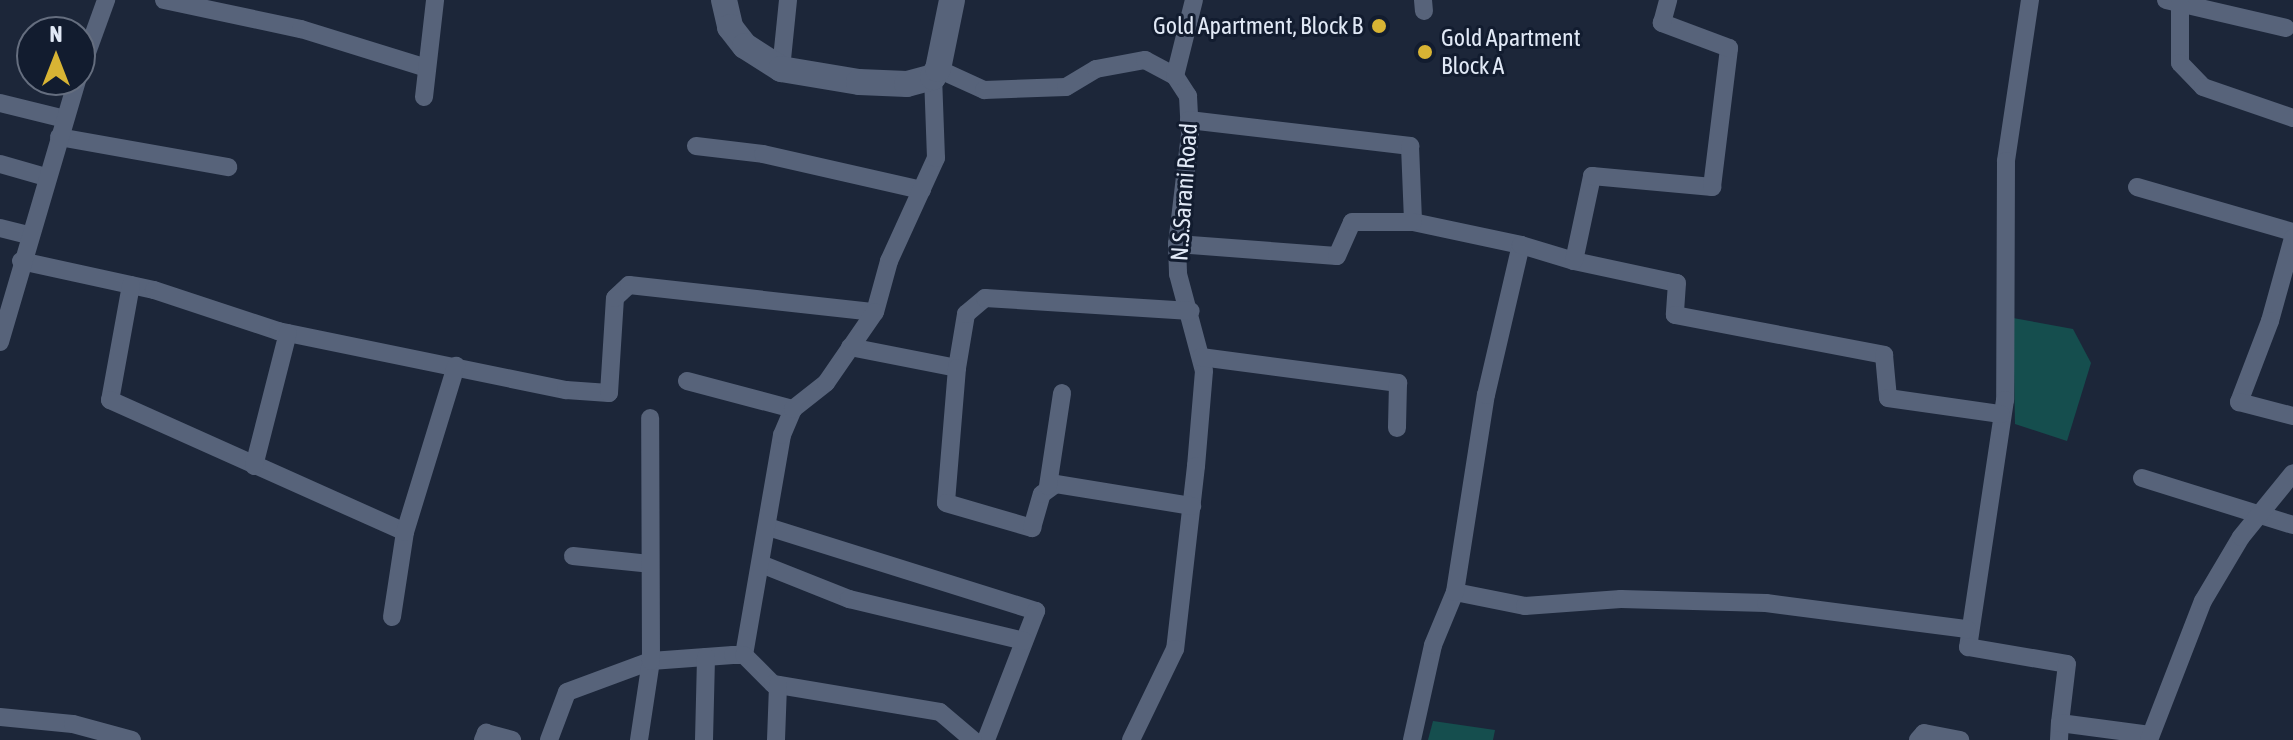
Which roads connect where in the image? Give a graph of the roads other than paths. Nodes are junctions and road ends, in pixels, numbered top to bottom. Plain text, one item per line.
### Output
1 (106, 0) edge
2 (164, 0) edge
3 (435, 0) edge
4 (724, 0) edge
5 (788, 0) edge
6 (952, 0) edge
7 (1194, 0) edge
8 (1668, 0) edge
9 (2030, 0) edge
10 (2173, 1) edge
11 (96, 28) edge
12 (2286, 28) dead end
13 (427, 68) junction
14 (781, 69) junction
15 (935, 73) junction
16 (1175, 76) junction
17 (72, 96) edge
18 (424, 97) dead end
19 (0, 103) edge
20 (2293, 118) edge
21 (65, 119) junction
22 (1189, 120) junction
23 (59, 137) junction
24 (696, 146) dead end
25 (0, 164) edge
26 (228, 167) dead end
27 (46, 177) junction
28 (2137, 187) dead end
29 (922, 190) junction
30 (1413, 222) junction
31 (0, 228) edge
32 (2293, 232) edge
33 (29, 235) junction
34 (2293, 238) edge
35 (1177, 244) junction
36 (1521, 245) junction
37 (21, 261) junction
38 (1574, 261) junction
39 (131, 285) junction
40 (1191, 311) junction
41 (4, 312) edge
42 (875, 312) junction
43 (288, 333) junction
44 (0, 342) edge
45 (850, 347) junction
46 (1201, 357) junction
47 (456, 366) junction
48 (957, 368) junction
49 (687, 381) dead end
50 (1062, 393) dead end
51 (793, 409) junction
52 (2001, 414) junction
53 (2293, 416) edge
54 (650, 418) dead end
55 (1397, 428) dead end
56 (254, 466) junction
57 (2293, 473) edge
58 (2142, 478) dead end
59 (1048, 486) junction
60 (1192, 506) junction
61 (2258, 514) junction
62 (2293, 525) edge
63 (768, 527) junction
64 (405, 532) junction
65 (573, 556) dead end
66 (650, 564) junction
67 (761, 564) junction
68 (1455, 592) junction
69 (392, 617) dead end
70 (1967, 629) junction
71 (1024, 641) junction
72 (744, 655) junction
73 (706, 657) junction
74 (651, 661) junction
75 (778, 685) junction
76 (0, 717) edge
77 (2060, 732) edge
78 (2150, 738) edge
79 (132, 740) edge
80 (483, 740) edge
81 (512, 740) edge
82 (549, 740) edge
83 (639, 740) edge
84 (704, 740) edge
85 (776, 740) edge
86 (973, 740) edge
87 (986, 740) edge
88 (1131, 740) edge
89 (1412, 740) edge
90 (1918, 740) edge
91 (1960, 740) edge

1 - 11 street
2 - 13 street
3 - 13 street
4 - 14 street
5 - 14 street
6 - 15 street
7 - 16 street
8 - 38 street
9 - 52 street
10 - 12 street
10 - 20 street
13 - 18 street
14 - 15 street
15 - 16 street
15 - 29 street
16 - 22 street, N.S.Sarani Road
17 - 21 street
19 - 21 street
21 - 23 street
22 - 30 street
22 - 35 street, N.S.Sarani Road
23 - 26 street
23 - 27 street
24 - 29 street
25 - 27 street
27 - 33 street
28 - 32 street
29 - 42 street
30 - 35 street
30 - 36 street
31 - 33 street
33 - 37 street
34 - 53 street
35 - 40 street, N.S.Sarani Road
36 - 38 street
36 - 68 street
37 - 39 street
37 - 41 street
38 - 52 street
39 - 43 street
39 - 56 street
40 - 46 street, N.S.Sarani Road
40 - 48 street
41 - 44 street
42 - 45 street
42 - 47 street
43 - 47 street
43 - 56 street
45 - 48 street
45 - 51 street
46 - 55 street
46 - 60 street, N.S.Sarani Road
47 - 64 street
48 - 59 street
49 - 51 street
50 - 59 street
51 - 63 street
52 - 70 street
54 - 66 street
56 - 64 street
57 - 61 street
58 - 61 street
59 - 60 street
60 - 88 street, N.S.Sarani Road
61 - 62 street
61 - 78 street
63 - 67 street
63 - 71 street
64 - 69 street
65 - 66 street
66 - 74 street
67 - 71 street
67 - 72 street
68 - 70 street
68 - 89 street
70 - 77 street
71 - 87 street
72 - 73 street
72 - 75 street
73 - 74 street
73 - 84 street
74 - 82 street
74 - 83 street
75 - 85 street
75 - 86 street
76 - 79 street
77 - 78 street
80 - 81 street
90 - 91 street

